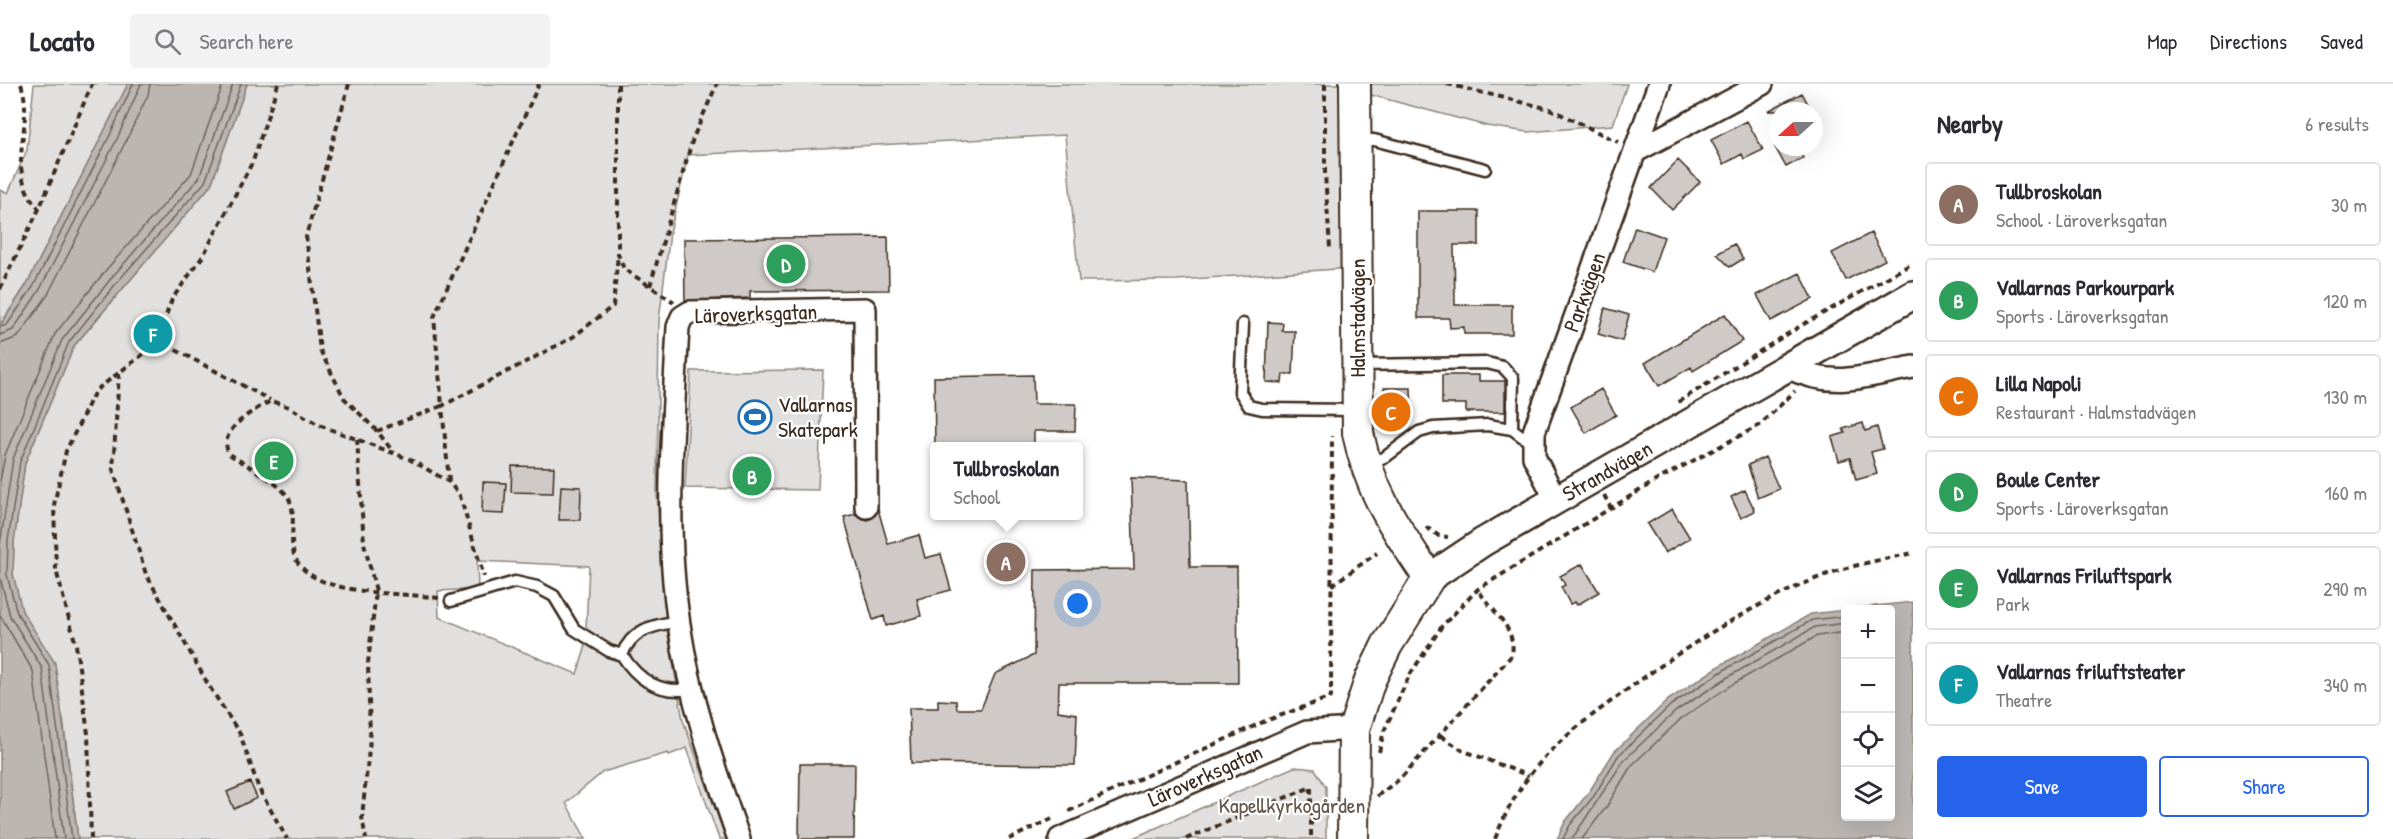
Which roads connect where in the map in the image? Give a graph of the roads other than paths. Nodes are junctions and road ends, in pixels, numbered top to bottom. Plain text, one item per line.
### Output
1 (1355, 84) edge
2 (1659, 84) edge
3 (1762, 84) edge
4 (1355, 140) junction
5 (1636, 152) junction
6 (1485, 169) dead end
7 (1913, 295) edge
8 (1243, 324) dead end
9 (1357, 365) junction
10 (1913, 367) edge
11 (1798, 372) junction
12 (1345, 409) junction
13 (1512, 429) junction
14 (1534, 445) junction
15 (1364, 466) junction
16 (1556, 500) junction
17 (866, 507) dead end
18 (1430, 578) junction
19 (451, 601) road end
20 (678, 621) junction
21 (622, 655) junction
22 (693, 690) junction
23 (1354, 729) junction
24 (739, 839) edge
25 (1060, 839) edge
26 (1353, 839) edge

1 - 4 main road, Halmstadvägen
2 - 5 street, Parkvägen
3 - 5 street
4 - 6 lane
4 - 9 main road, Halmstadvägen
5 - 14 street, Parkvägen
7 - 11 street, Strandvägen
8 - 12 lane
9 - 12 main road, Halmstadvägen
9 - 13 lane
10 - 11 street
11 - 16 street, Strandvägen
12 - 15 main road, Halmstadvägen
13 - 14 lane
13 - 15 lane
14 - 16 street, Parkvägen
15 - 18 main road, Halmstadvägen
16 - 18 street, Strandvägen
17 - 20 street, Läroverksgatan
18 - 23 main road
19 - 21 lane
20 - 21 lane
20 - 22 street, Läroverksgatan
21 - 22 lane
22 - 24 street, Läroverksgatan
23 - 25 street, Läroverksgatan
23 - 26 main road

